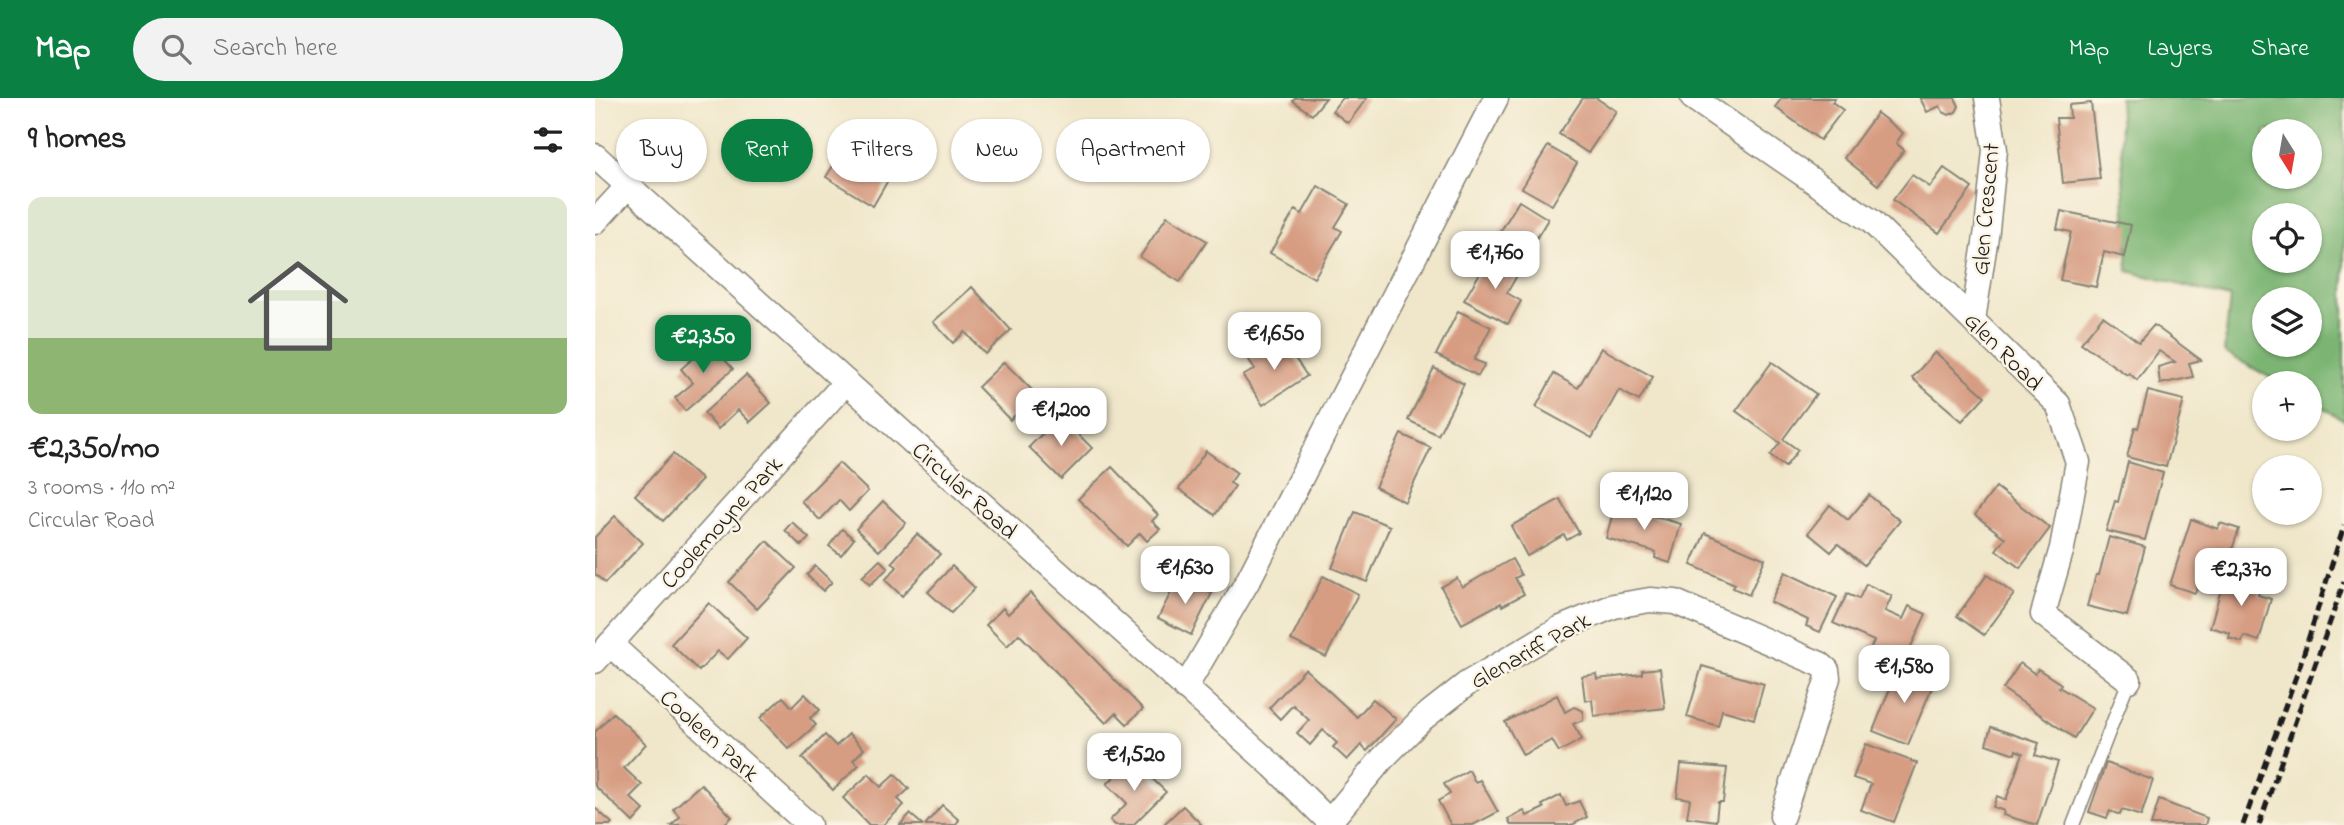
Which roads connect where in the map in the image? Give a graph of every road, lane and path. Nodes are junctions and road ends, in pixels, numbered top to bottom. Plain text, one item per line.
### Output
1 (1496, 98) edge
2 (1693, 98) edge
3 (1987, 98) edge
4 (595, 156) edge
5 (628, 186) junction
6 (595, 222) edge
7 (1973, 320) junction
8 (846, 382) junction
9 (603, 653) edge
10 (2129, 680) joint
11 (1185, 688) junction
12 (1782, 816) dead end
13 (1331, 823) edge
14 (809, 825) edge
15 (2073, 825) edge

1 - 11 street
2 - 7 street, Glen Road
3 - 7 street, Glen Crescent
4 - 5 street, Circular Road
5 - 6 street
5 - 8 street, Circular Road
7 - 10 street, Glen Road
8 - 9 street, Coolemoyne Park
8 - 11 street, Circular Road
9 - 14 street, Cooleen Park
10 - 15 lane
11 - 13 street, Circular Road
12 - 13 street, Glenariff Park

